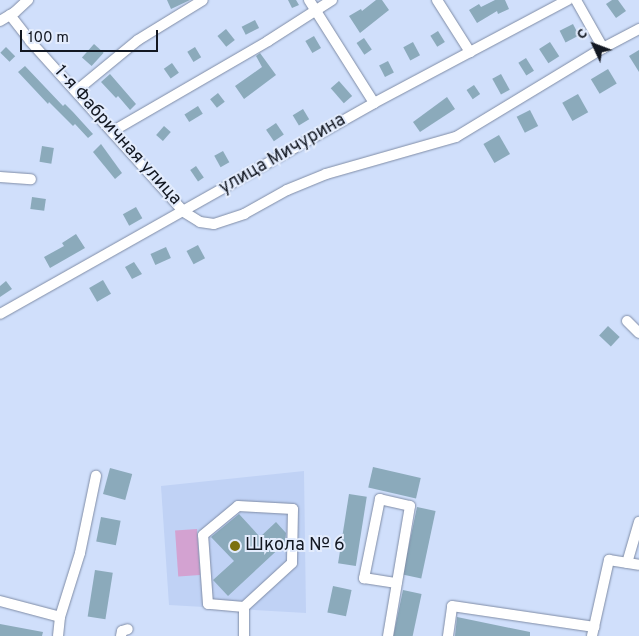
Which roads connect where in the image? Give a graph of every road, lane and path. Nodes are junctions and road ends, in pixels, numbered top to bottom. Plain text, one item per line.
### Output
1 (28, 0) edge
2 (203, 0) edge
3 (309, 0) edge
4 (332, 0) edge
5 (436, 0) edge
6 (568, 0) edge
7 (576, 0) edge
8 (316, 10) junction
9 (10, 16) junction
10 (0, 21) edge
11 (639, 29) edge
12 (603, 48) junction
13 (470, 52) junction
14 (76, 91) junction
15 (374, 103) junction
16 (113, 131) junction
17 (0, 177) edge
18 (31, 180) dead end
19 (184, 212) junction
20 (0, 314) edge
21 (627, 321) dead end
22 (639, 333) edge
23 (96, 476) dead end
24 (639, 522) edge
25 (627, 563) junction
26 (639, 565) edge
27 (396, 583) junction
28 (0, 602) edge
29 (244, 607) junction
30 (60, 617) junction
31 (593, 632) edge
32 (58, 636) edge
33 (244, 636) edge
34 (388, 636) edge
35 (448, 636) edge

1 - 9 street
2 - 14 street
3 - 8 street
4 - 8 street
5 - 13 street
6 - 13 street, улица Мичурина
7 - 12 street
8 - 15 street
8 - 16 street
9 - 10 street
9 - 14 street, 1-я Фабричная улица
11 - 12 street, 1-я Фабричная улица
12 - 19 street, 1-я Фабричная улица
13 - 15 street, улица Мичурина
14 - 16 street, 1-я Фабричная улица
15 - 19 street, улица Мичурина
16 - 19 street, 1-я Фабричная улица
17 - 18 street
19 - 20 street, улица Мичурина
21 - 22 street
23 - 30 street
24 - 25 street
25 - 26 street
25 - 31 street
27 - 27 street
27 - 34 street
28 - 30 street
29 - 29 street
29 - 33 street
30 - 32 street
31 - 35 street

